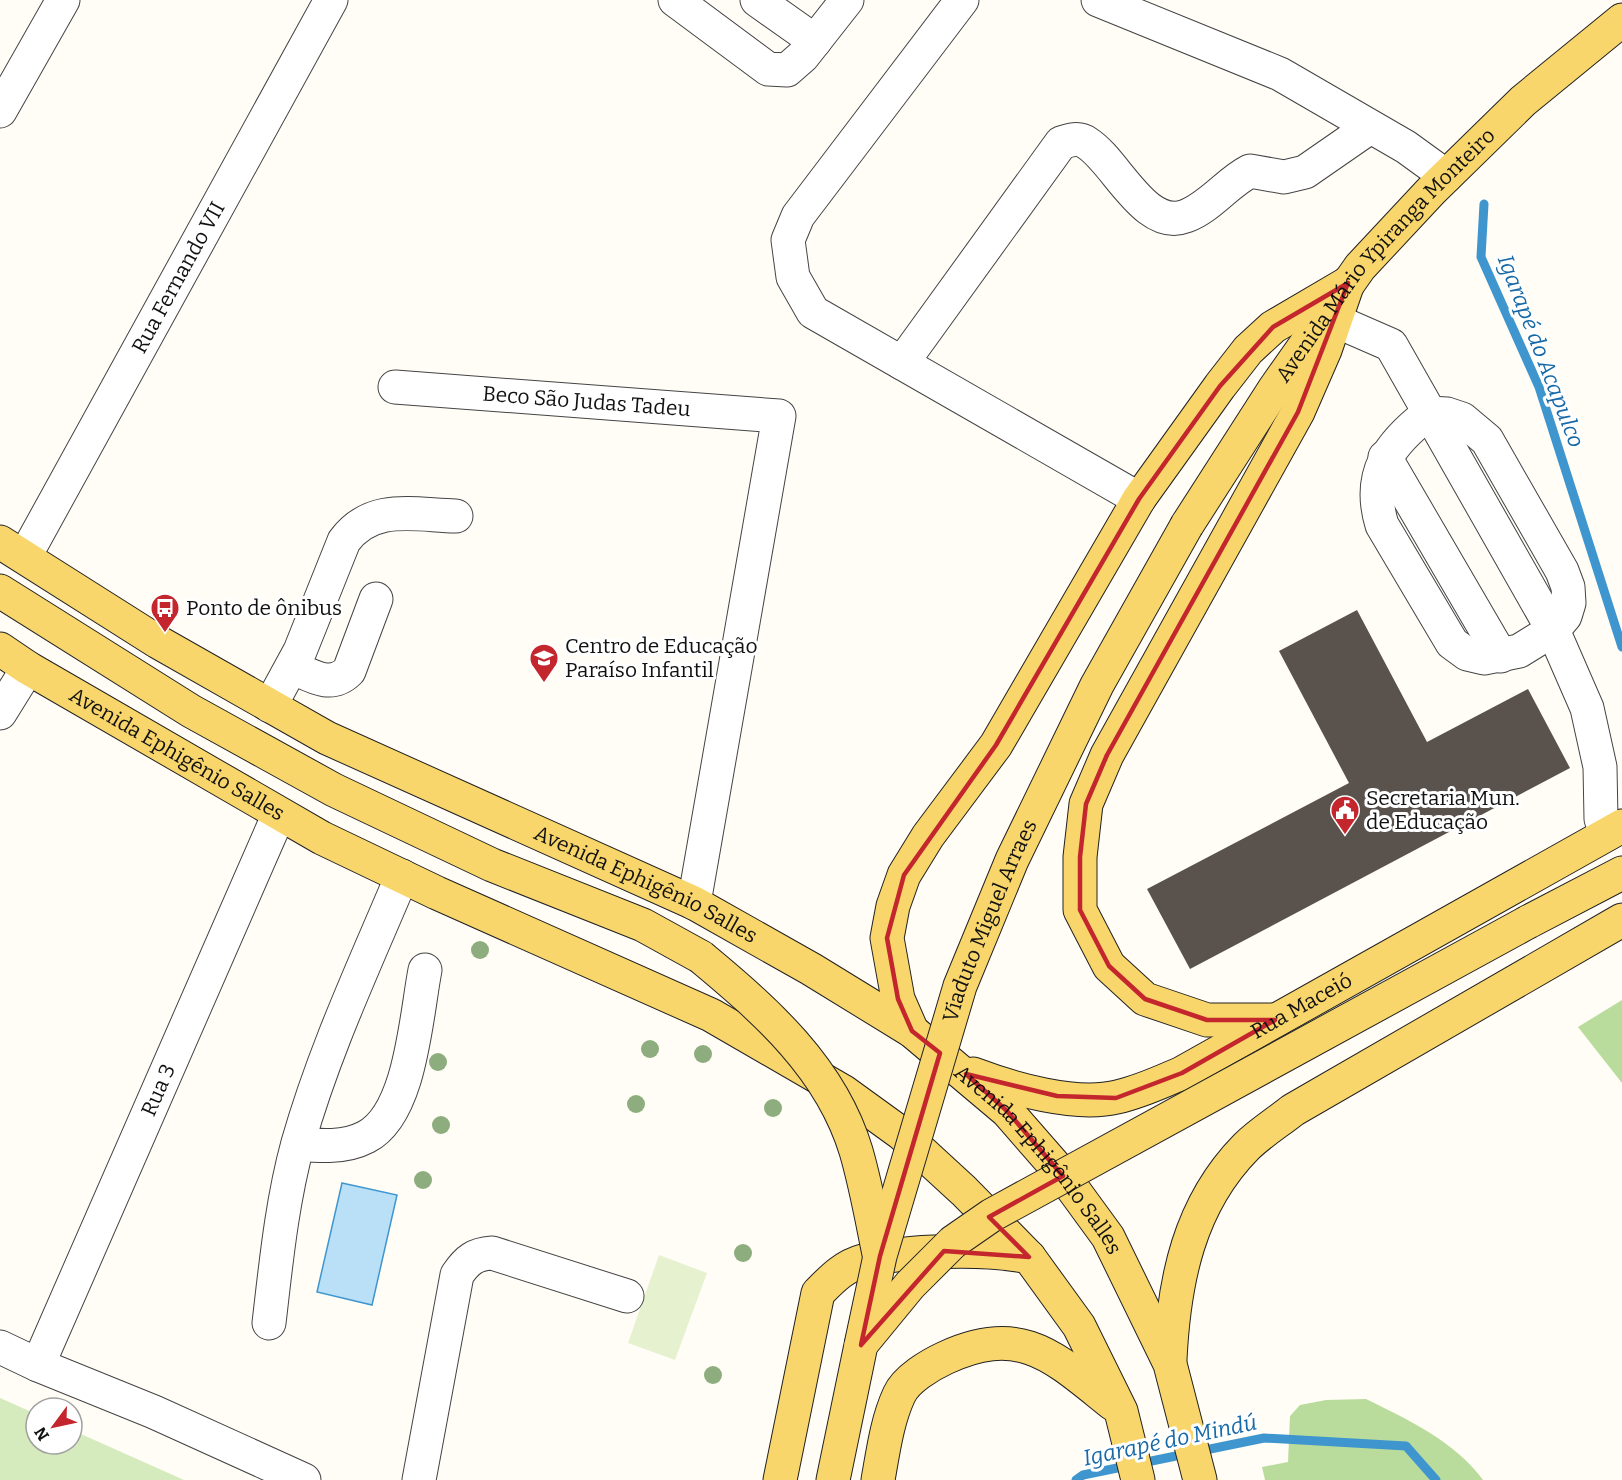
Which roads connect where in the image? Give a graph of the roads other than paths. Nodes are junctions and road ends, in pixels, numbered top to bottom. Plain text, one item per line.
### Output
1 (63, 0) edge
2 (331, 0) edge
3 (675, 0) edge
4 (757, 0) edge
5 (847, 0) edge
6 (962, 0) edge
7 (1098, 0) edge
8 (1622, 20) edge
9 (815, 41) junction
10 (0, 111) edge
11 (1370, 127) junction
12 (1446, 176) junction
13 (1348, 283) junction
14 (1336, 321) junction
15 (902, 363) junction
16 (395, 387) dead end
17 (1430, 413) junction
18 (1139, 499) junction
19 (456, 516) dead end
20 (1186, 525) joint
21 (12, 549) edge
22 (0, 591) edge
23 (376, 599) dead end
24 (1553, 630) junction
25 (0, 649) edge
26 (292, 667) junction
27 (28, 668) junction
28 (270, 706) junction
29 (0, 713) edge
30 (279, 814) junction
31 (1615, 830) edge
32 (1622, 873) edge
33 (402, 876) junction
34 (694, 903) junction
35 (1622, 920) edge
36 (425, 970) dead end
37 (1275, 1020) junction
38 (912, 1031) junction
39 (960, 1069) junction
40 (298, 1144) junction
41 (880, 1256) junction
42 (1029, 1257) junction
43 (627, 1296) dead end
44 (269, 1323) dead end
45 (861, 1345) junction
46 (0, 1347) edge
47 (1170, 1364) junction
48 (38, 1365) junction
49 (1121, 1411) junction
50 (304, 1480) edge
51 (418, 1480) edge
52 (780, 1480) edge
53 (833, 1480) edge
54 (878, 1480) edge
55 (1138, 1480) edge
56 (1200, 1480) edge

1 - 10 street
2 - 21 street, Rua Fernando VII
3 - 9 street
4 - 9 street
5 - 9 street
6 - 15 street
7 - 11 street
8 - 12 main road, Avenida Mário Ypiranga Monteiro
11 - 12 street
11 - 15 street
12 - 13 main road, Avenida Mário Ypiranga Monteiro
13 - 14 main road
13 - 18 main road
13 - 20 main road, Avenida Mário Ypiranga Monteiro
14 - 17 street
14 - 37 main road
15 - 18 street
16 - 34 street, Beco São Judas Tadeu
17 - 24 street
17 - 24 street
18 - 38 main road
19 - 26 street
20 - 41 main road, Viaduto Miguel Arraes, bridge
21 - 28 main road, Avenida Ephigênio Salles
22 - 41 main road, bridge
23 - 26 street
24 - 31 street
25 - 27 main road, Avenida Ephigênio Salles
26 - 28 street
27 - 29 street
27 - 30 main road, Avenida Ephigênio Salles
28 - 34 main road, Avenida Ephigênio Salles
30 - 33 main road, Avenida Ephigênio Salles
30 - 48 street, Rua 3
31 - 37 main road, Rua Maceió
32 - 45 main road, Viaduto Miguel Arraes, bridge
33 - 40 street
33 - 42 main road, Avenida Ephigênio Salles
34 - 38 main road, Avenida Ephigênio Salles
35 - 47 main road
36 - 40 street
37 - 39 main road, Rua Maceió
38 - 39 main road, Avenida Ephigênio Salles
39 - 47 main road, Avenida Ephigênio Salles
40 - 44 street
41 - 45 main road, Viaduto Miguel Arraes, bridge
42 - 49 main road, Avenida Ephigênio Salles
42 - 52 main road
43 - 51 street
45 - 53 main road, Viaduto Miguel Arraes
46 - 48 street
47 - 56 main road
48 - 50 street
49 - 54 main road
49 - 55 main road, Avenida Ephigênio Salles

